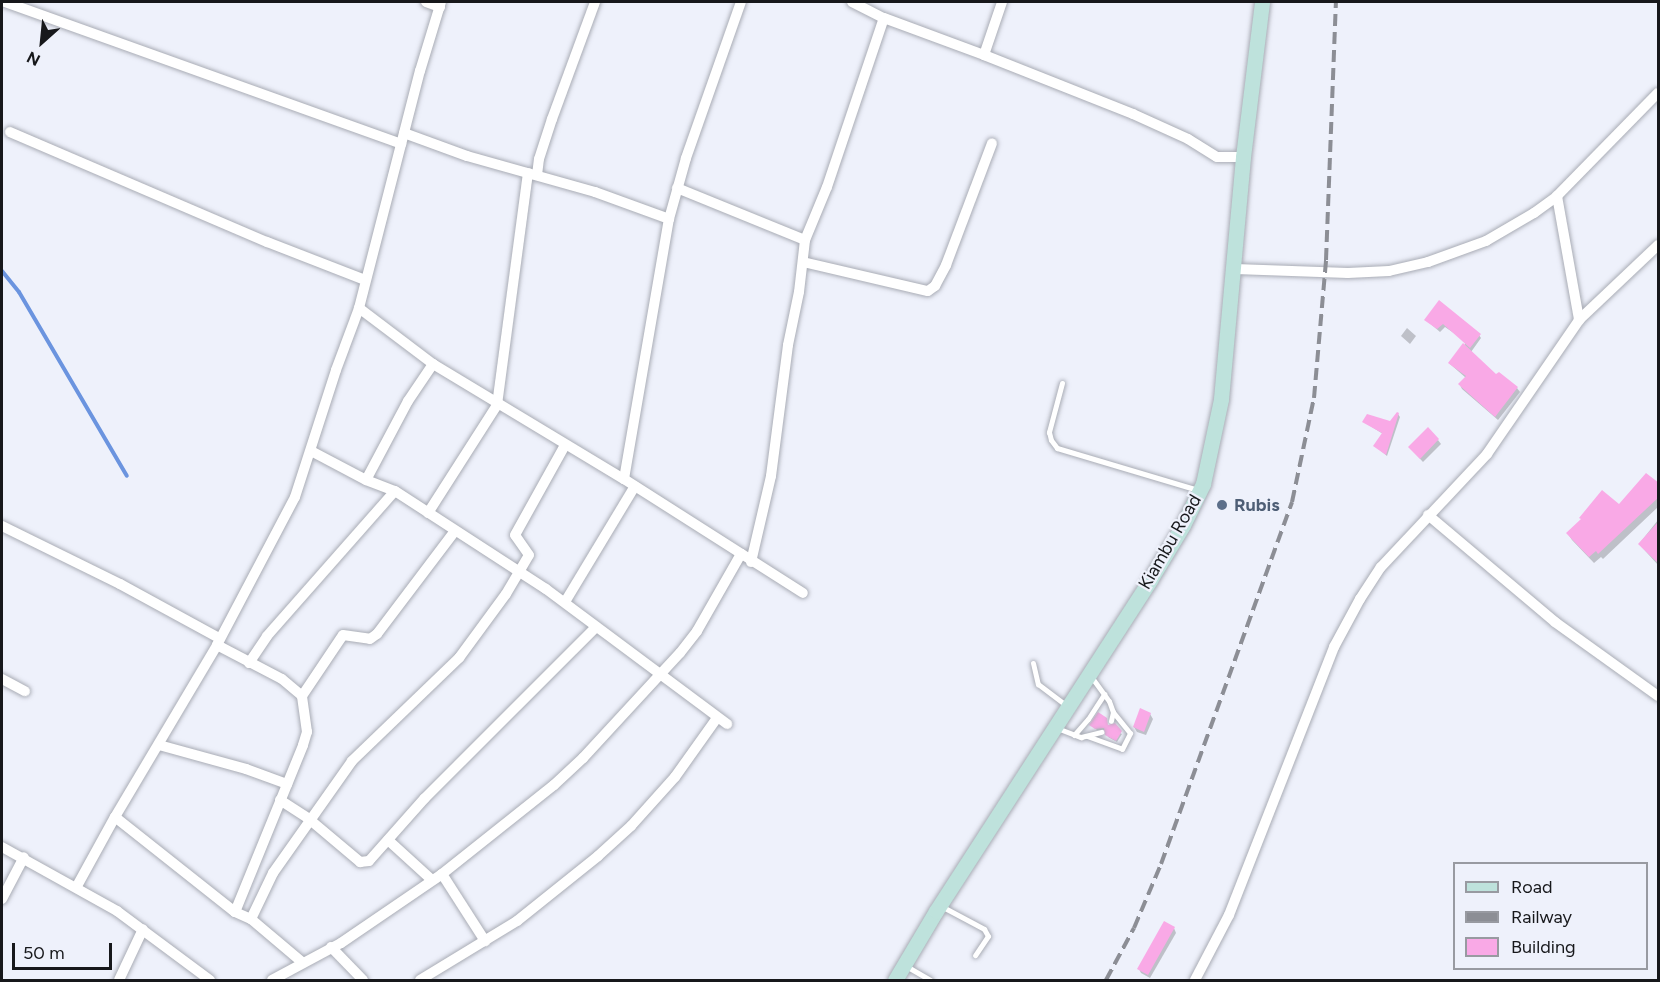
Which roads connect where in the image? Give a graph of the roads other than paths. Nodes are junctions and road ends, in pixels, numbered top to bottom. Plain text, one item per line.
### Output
1 (5, 2) edge
2 (426, 2) edge
3 (595, 2) edge
4 (741, 2) edge
5 (852, 2) edge
6 (1002, 2) edge
7 (1262, 2) edge
8 (441, 4) edge
9 (884, 18) junction
10 (984, 55) junction
11 (1659, 93) edge
12 (10, 132) dead end
13 (403, 139) junction
14 (992, 143) dead end
15 (1243, 158) junction
16 (533, 174) junction
17 (677, 188) junction
18 (1557, 196) junction
19 (669, 219) junction
20 (805, 240) junction
21 (1659, 245) edge
22 (803, 262) junction
23 (1235, 269) junction
24 (365, 280) junction
25 (359, 308) junction
26 (1579, 320) junction
27 (433, 364) junction
28 (1062, 383) dead end
29 (497, 405) junction
30 (565, 445) junction
31 (311, 451) junction
32 (624, 479) junction
33 (366, 480) junction
34 (635, 486) junction
35 (394, 491) junction
36 (1200, 491) junction
37 (428, 513) junction
38 (1428, 515) junction
39 (2, 526) edge
40 (455, 531) junction
41 (741, 554) junction
42 (751, 562) junction
43 (518, 572) junction
44 (802, 593) dead end
45 (565, 602) junction
46 (596, 627) junction
47 (218, 642) junction
48 (249, 663) junction
49 (1033, 663) dead end
50 (660, 674) junction
51 (1089, 674) junction
52 (2, 679) edge
53 (25, 691) dead end
54 (1104, 694) junction
55 (302, 696) junction
56 (1659, 696) edge
57 (1068, 707) junction
58 (1113, 712) junction
59 (1111, 720) dead end
60 (1056, 728) junction
61 (1101, 732) dead end
62 (1074, 735) junction
63 (1087, 736) junction
64 (159, 745) junction
65 (286, 784) junction
66 (280, 800) junction
67 (115, 817) junction
68 (309, 819) junction
69 (388, 840) junction
70 (2, 847) edge
71 (24, 858) junction
72 (437, 877) junction
73 (77, 886) junction
74 (2, 899) edge
75 (940, 905) junction
76 (235, 912) junction
77 (251, 920) junction
78 (143, 929) junction
79 (485, 941) junction
80 (331, 947) junction
81 (975, 955) dead end
82 (303, 963) junction
83 (904, 965) junction
84 (119, 981) edge
85 (210, 981) edge
86 (272, 981) edge
87 (363, 981) edge
88 (420, 981) edge
89 (895, 981) edge
90 (930, 981) edge
91 (1195, 981) edge

1 - 13 street
2 - 8 street
3 - 16 street
4 - 17 street
5 - 9 street
6 - 10 street
7 - 15 main road, Kiambu Road
8 - 13 street
9 - 10 street
9 - 20 street
10 - 15 street
11 - 18 street
12 - 24 street
13 - 16 street
13 - 24 street
14 - 22 street
15 - 23 main road, Kiambu Road
16 - 19 street
16 - 29 street
17 - 19 street
17 - 20 street
18 - 23 street
18 - 26 street
19 - 32 street
20 - 22 street
21 - 26 street
22 - 42 street
23 - 36 main road, Kiambu Road
24 - 25 street
25 - 27 street
25 - 31 street
26 - 38 street
27 - 29 street
27 - 33 street
28 - 36 lane
29 - 30 street
29 - 37 street
30 - 32 street
30 - 43 street
31 - 33 street
31 - 47 street
32 - 34 street
33 - 35 street
34 - 41 street
34 - 45 street
35 - 37 street
35 - 48 street
36 - 51 main road, Kiambu Road
37 - 40 street
38 - 56 street
38 - 91 street
39 - 47 street
40 - 43 street
40 - 55 street
41 - 42 street
41 - 50 street
42 - 44 street
43 - 45 street
43 - 68 street
45 - 46 street
46 - 50 street
46 - 69 street
47 - 48 street
47 - 64 street
48 - 55 street
49 - 57 lane
50 - 72 street
50 - 79 street
51 - 54 lane
51 - 57 main road, Kiambu Road
52 - 53 street
54 - 58 lane
54 - 62 lane
55 - 65 street
57 - 60 main road, Kiambu Road
58 - 59 lane
58 - 63 lane
60 - 62 lane
60 - 75 main road, Kiambu Road
61 - 63 lane
62 - 63 lane
64 - 65 street
64 - 67 street
65 - 66 street
66 - 68 street
66 - 76 street
67 - 73 street
67 - 76 street
68 - 69 street
68 - 77 street
69 - 72 street
70 - 71 street
71 - 73 street
71 - 74 street
72 - 79 street
72 - 80 street
73 - 78 street
75 - 81 lane
75 - 83 main road, Kiambu Road
76 - 77 street
77 - 82 street
78 - 84 street
78 - 85 street
79 - 88 street
80 - 82 street
80 - 87 street
82 - 86 street
83 - 89 main road, Kiambu Road
83 - 90 lane

